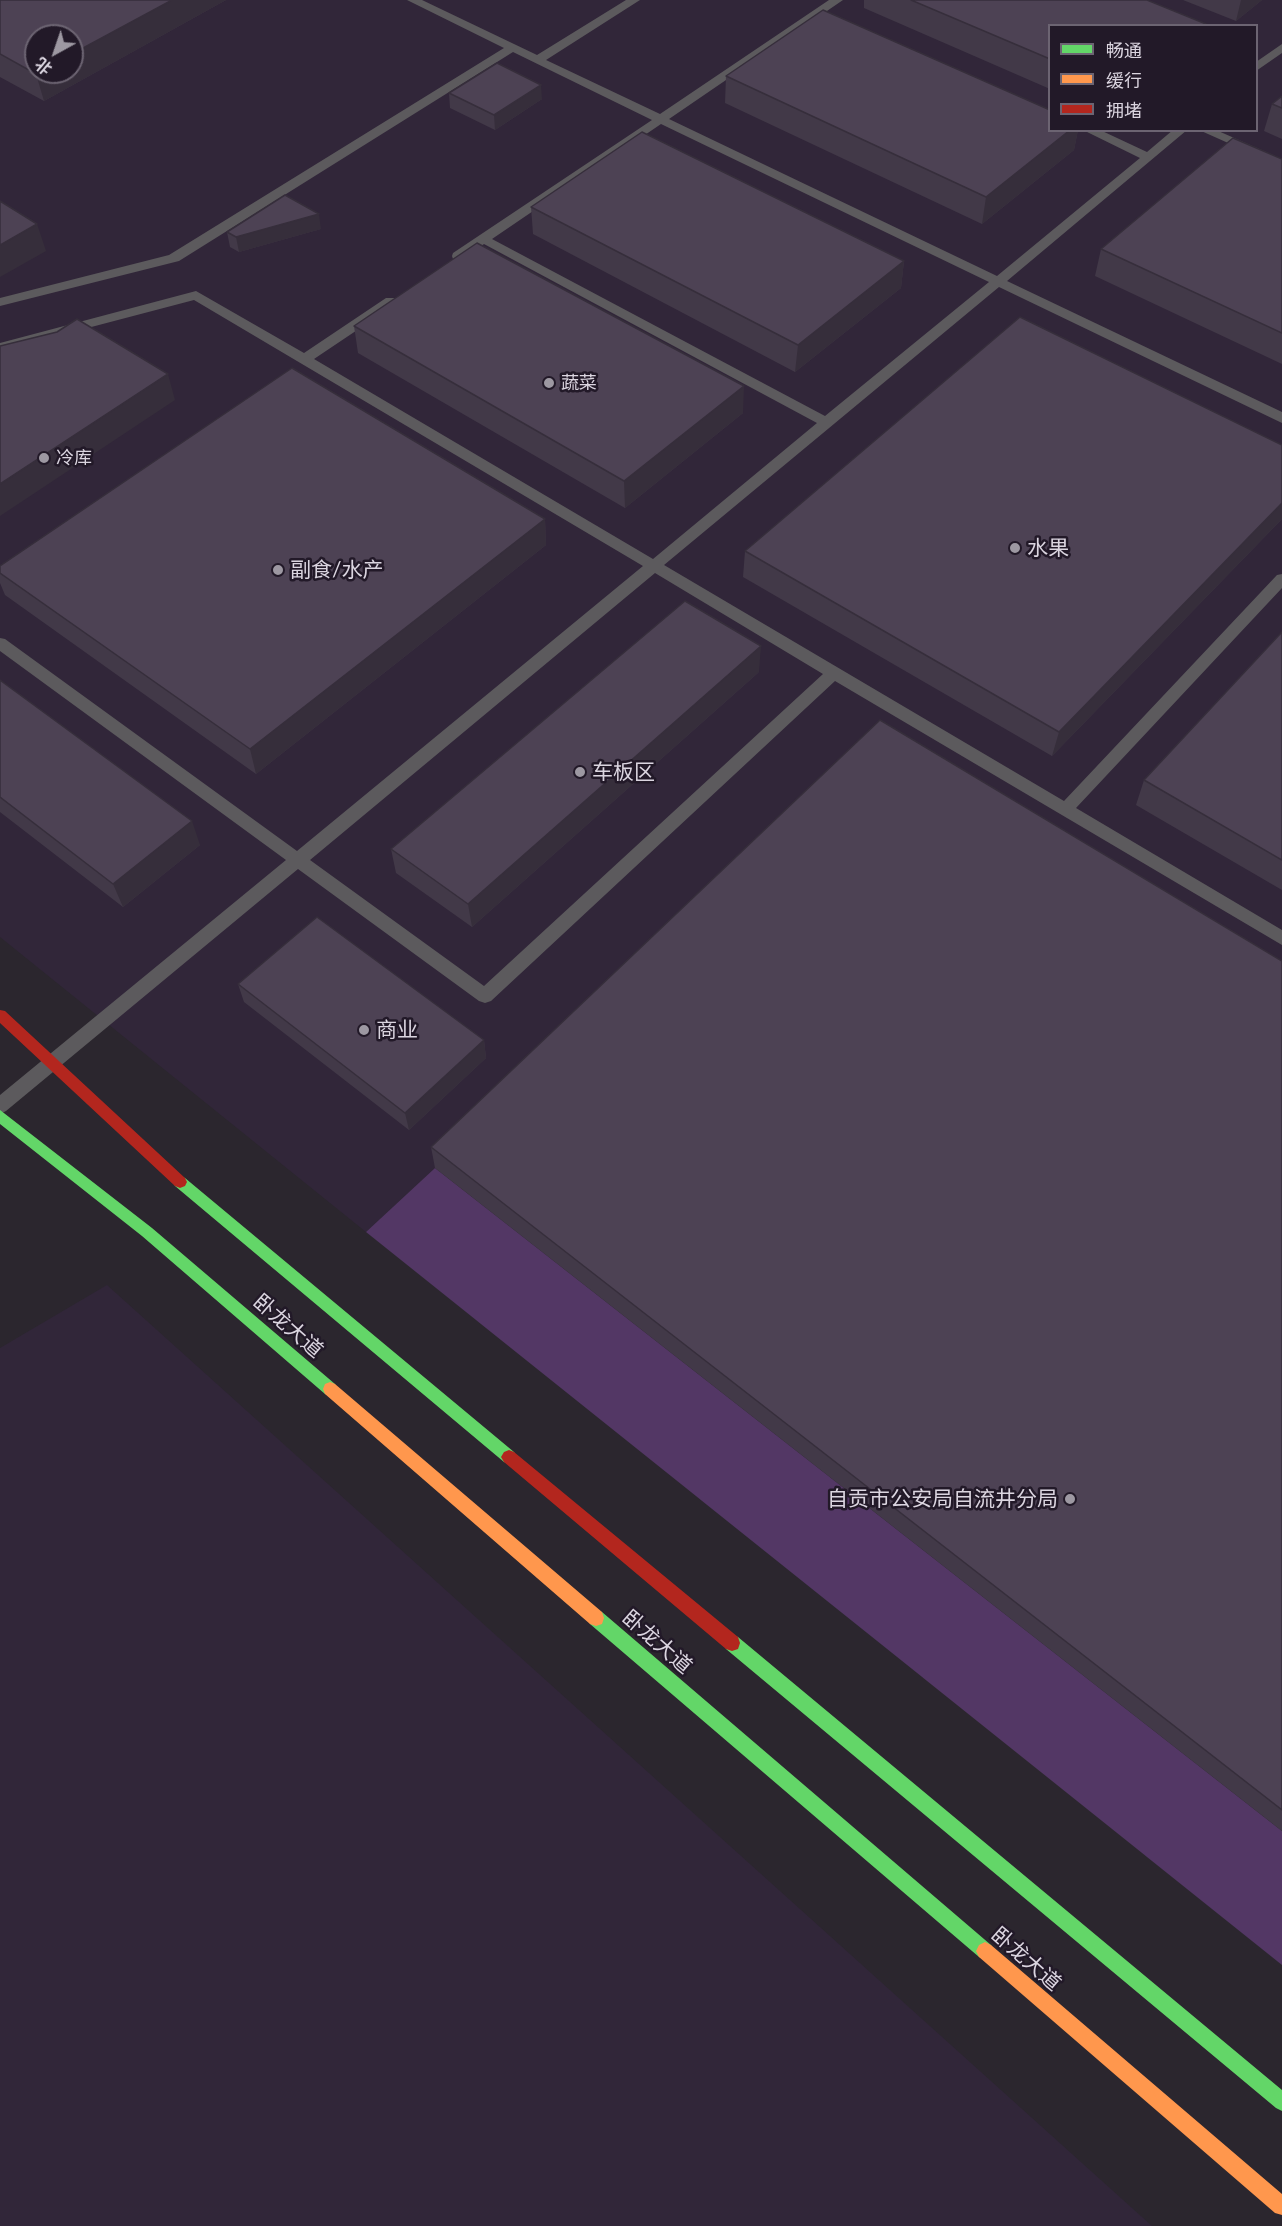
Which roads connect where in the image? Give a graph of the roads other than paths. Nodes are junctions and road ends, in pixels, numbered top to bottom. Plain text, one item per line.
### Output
1 (413, 0) edge
2 (634, 0) edge
3 (837, 0) edge
4 (1282, 47) edge
5 (512, 48) junction
6 (1262, 56) edge
7 (538, 60) junction
8 (1093, 132) edge
9 (1179, 132) edge
10 (1210, 132) edge
11 (1149, 157) junction
12 (1282, 163) edge
13 (483, 239) junction
14 (443, 266) edge
15 (998, 282) junction
16 (404, 293) edge
17 (0, 302) edge
18 (0, 347) edge
19 (304, 359) junction
20 (1282, 418) edge
21 (826, 423) junction
22 (654, 566) junction
23 (1282, 579) edge
24 (0, 643) edge
25 (834, 673) junction
26 (1065, 810) junction
27 (298, 860) junction
28 (1282, 938) edge
29 (0, 1015) edge
30 (52, 1063) junction
31 (0, 1106) edge
32 (0, 1116) edge
33 (1282, 2102) edge
34 (1282, 2206) edge

1 - 5 lane
2 - 7 lane
3 - 13 lane
4 - 6 lane
5 - 7 lane
5 - 17 lane
7 - 15 lane
8 - 11 lane
9 - 11 lane
10 - 12 lane
11 - 15 lane
13 - 14 lane
13 - 21 lane
15 - 20 lane
15 - 21 lane
16 - 19 lane
18 - 19 lane
19 - 22 lane
21 - 22 lane
22 - 25 lane
22 - 27 lane
23 - 26 lane
24 - 27 lane
25 - 26 lane
25 - 27 lane
26 - 28 lane
27 - 30 lane
29 - 30 main road, 卧龙大道
30 - 31 lane
30 - 33 main road, 卧龙大道
32 - 34 main road, 卧龙大道

